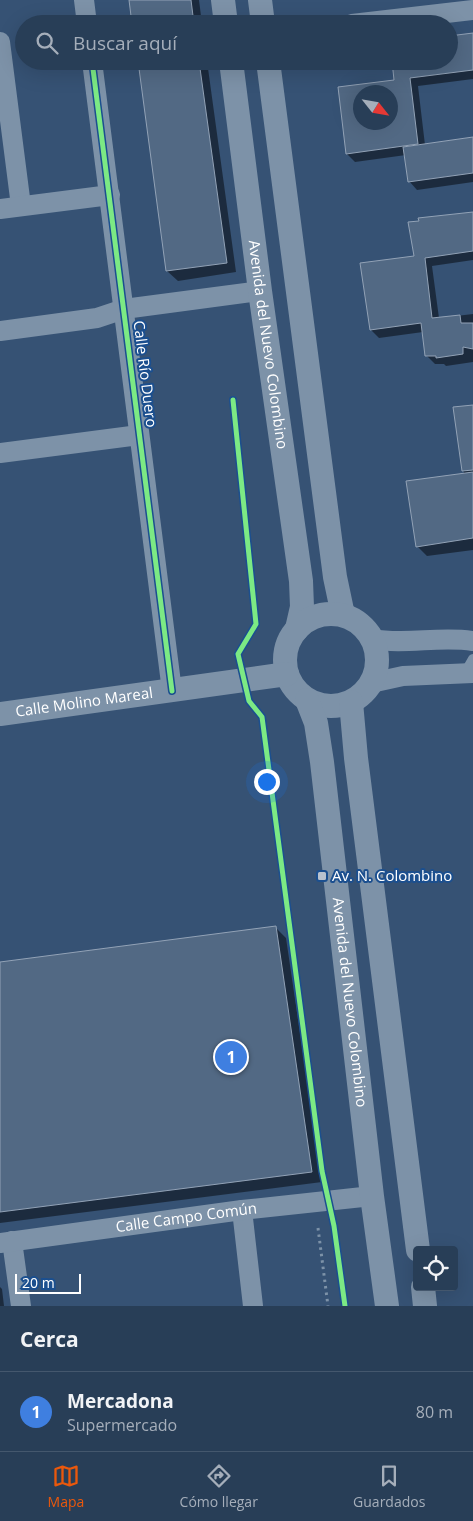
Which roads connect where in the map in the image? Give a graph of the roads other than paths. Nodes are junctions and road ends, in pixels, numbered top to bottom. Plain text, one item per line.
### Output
1 (84, 0) edge
2 (223, 0) edge
3 (260, 0) edge
4 (473, 10) edge
5 (86, 15) edge
6 (225, 15) edge
7 (262, 15) edge
8 (430, 15) edge
9 (0, 42) edge
10 (93, 70) edge
11 (232, 70) edge
12 (269, 70) edge
13 (110, 195) junction
14 (21, 206) junction
15 (0, 209) edge
16 (260, 291) junction
17 (124, 309) junction
18 (0, 331) edge
19 (139, 435) junction
20 (0, 453) edge
21 (343, 616) junction
22 (297, 629) junction
23 (372, 639) junction
24 (473, 641) edge
25 (470, 668) edge
26 (287, 674) junction
27 (371, 683) junction
28 (172, 691) junction
29 (307, 700) junction
30 (351, 702) junction
31 (0, 714) edge
32 (372, 1196) junction
33 (242, 1210) junction
34 (6, 1242) edge
35 (418, 1246) edge
36 (423, 1291) edge
37 (21, 1306) edge
38 (254, 1306) edge
39 (387, 1306) edge
40 (425, 1306) edge

1 - 5 street
2 - 6 street
3 - 7 street
4 - 8 street
9 - 14 street
10 - 13 street, Calle Río Duero
11 - 16 street, Avenida del Nuevo Colombino
12 - 21 street
13 - 14 street
13 - 17 street, Calle Río Duero
14 - 15 street
16 - 17 street
16 - 22 street, Avenida del Nuevo Colombino
17 - 18 street
17 - 19 street, Calle Río Duero
19 - 20 street
19 - 28 street, Calle Río Duero
21 - 22 street
21 - 23 street
22 - 26 street
23 - 24 street
23 - 27 street
25 - 27 street
26 - 28 street, Calle Molino Mareal
26 - 29 street
27 - 30 street
28 - 31 street, Calle Molino Mareal
29 - 30 street
29 - 32 street, Avenida del Nuevo Colombino
30 - 35 street
32 - 33 street, Calle Campo Común
32 - 39 street, Avenida del Nuevo Colombino
33 - 34 street, Calle Campo Común
33 - 38 street
34 - 37 street
36 - 40 street

